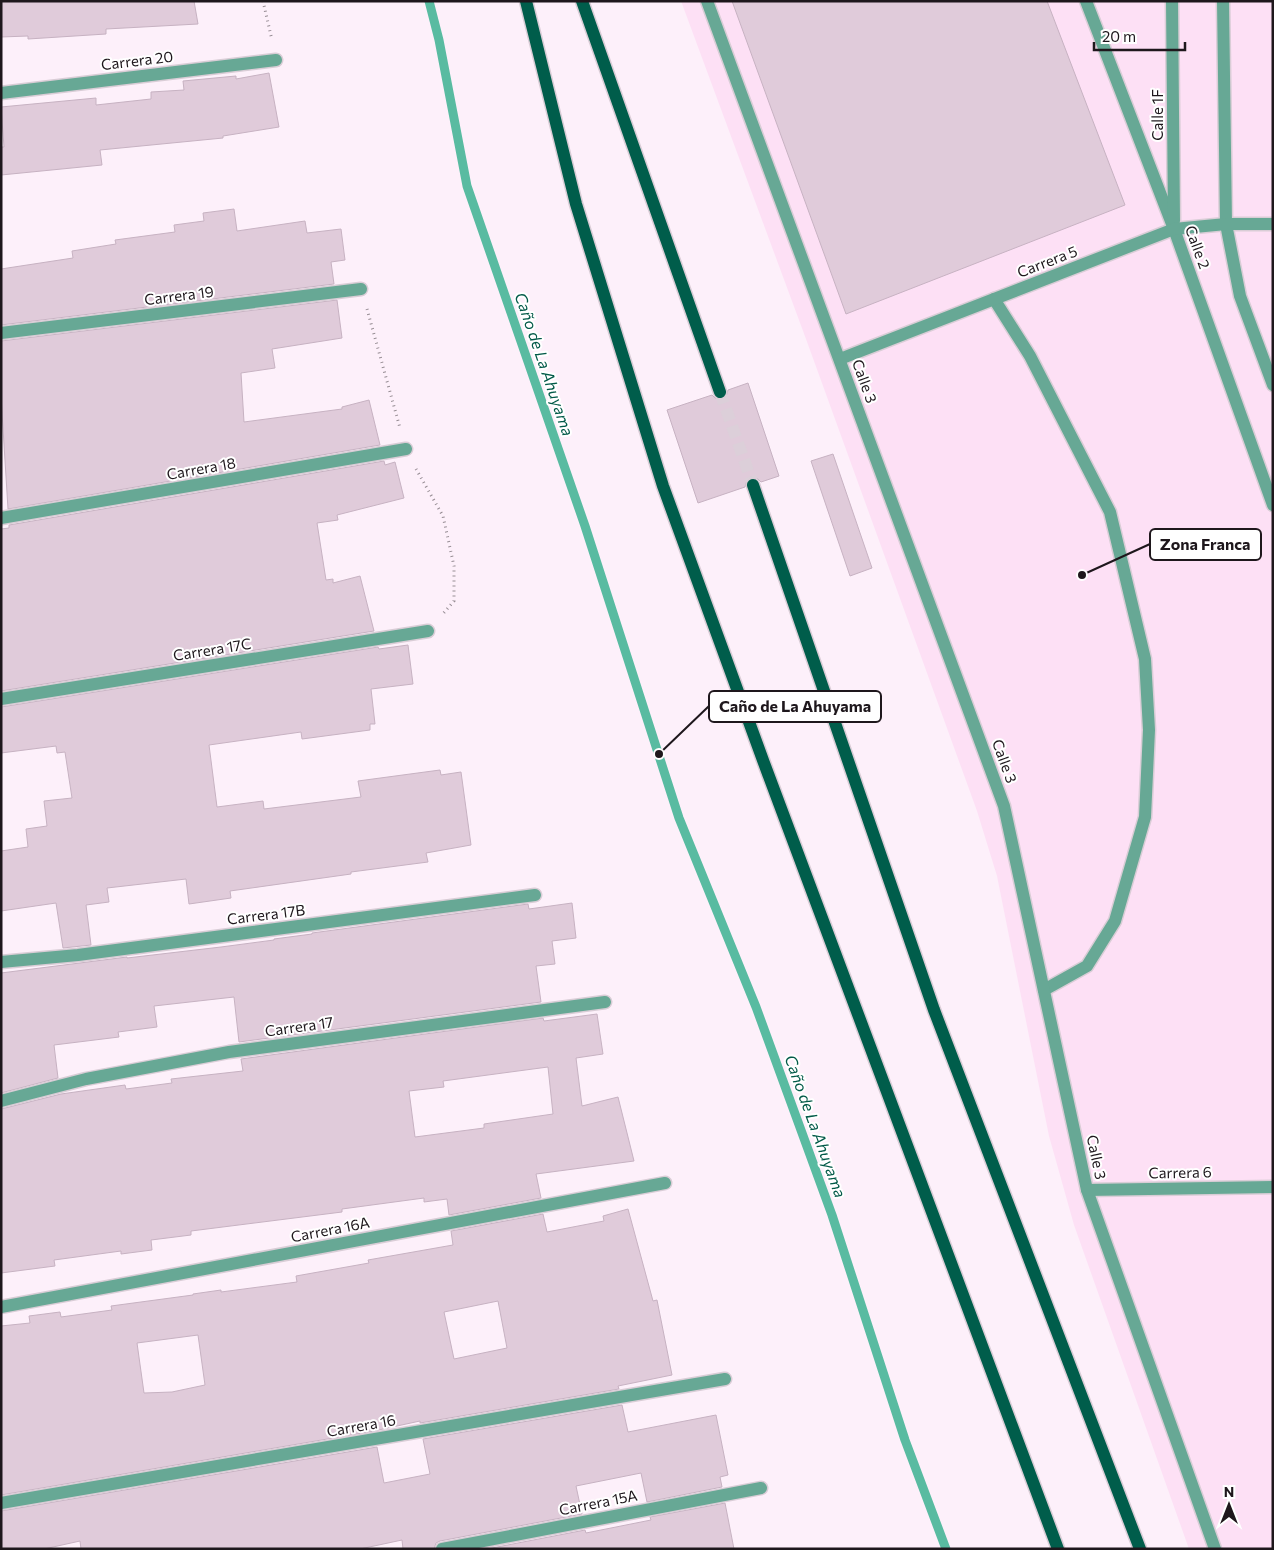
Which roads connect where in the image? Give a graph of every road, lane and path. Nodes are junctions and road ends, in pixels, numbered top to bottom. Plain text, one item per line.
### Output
1 (263, 1) edge
2 (526, 1) edge
3 (582, 1) edge
4 (707, 1) edge
5 (1086, 1) edge
6 (1172, 1) edge
7 (1223, 1) edge
8 (276, 60) joint
9 (1, 93) edge
10 (1226, 224) junction
11 (1273, 224) edge
12 (1174, 228) junction
13 (361, 289) dead end
14 (994, 299) junction
15 (1, 333) edge
16 (840, 359) junction
17 (1273, 385) edge
18 (720, 392) tunnel mouth
19 (406, 450) dead end
20 (754, 485) tunnel mouth
21 (1273, 505) edge
22 (1, 518) edge
23 (428, 630) dead end
24 (1, 699) edge
25 (535, 896) dead end
26 (1, 962) edge
27 (1044, 990) junction
28 (605, 1002) dead end
29 (1, 1101) edge
30 (665, 1183) dead end
31 (1273, 1187) edge
32 (1087, 1190) junction
33 (1, 1307) edge
34 (726, 1379) dead end
35 (761, 1488) dead end
36 (1, 1503) edge
37 (442, 1549) edge
38 (1058, 1549) edge
39 (1140, 1549) edge
40 (1215, 1549) edge

1 - 8 path
2 - 38 main road
3 - 18 main road
4 - 16 street, Calle 3
5 - 12 street, Calle 2
6 - 12 street, Calle 1F
7 - 10 street
8 - 9 street, Carrera 20
10 - 11 street, Carrera 5
10 - 12 street, Carrera 5
10 - 17 street, Calle 2
12 - 14 street, Carrera 5
12 - 21 street, Calle 2
13 - 15 street, Carrera 19
14 - 16 street, Carrera 5
14 - 27 street
16 - 27 street, Calle 3
19 - 22 street, Carrera 18
20 - 39 main road
23 - 24 street, Carrera 17C
25 - 26 street, Carrera 17B
27 - 32 street, Calle 3
28 - 29 street, Carrera 17
30 - 33 street, Carrera 16A
31 - 32 street, Carrera 6
32 - 40 street, Calle 3
34 - 36 street, Carrera 16
35 - 37 street, Carrera 15A

